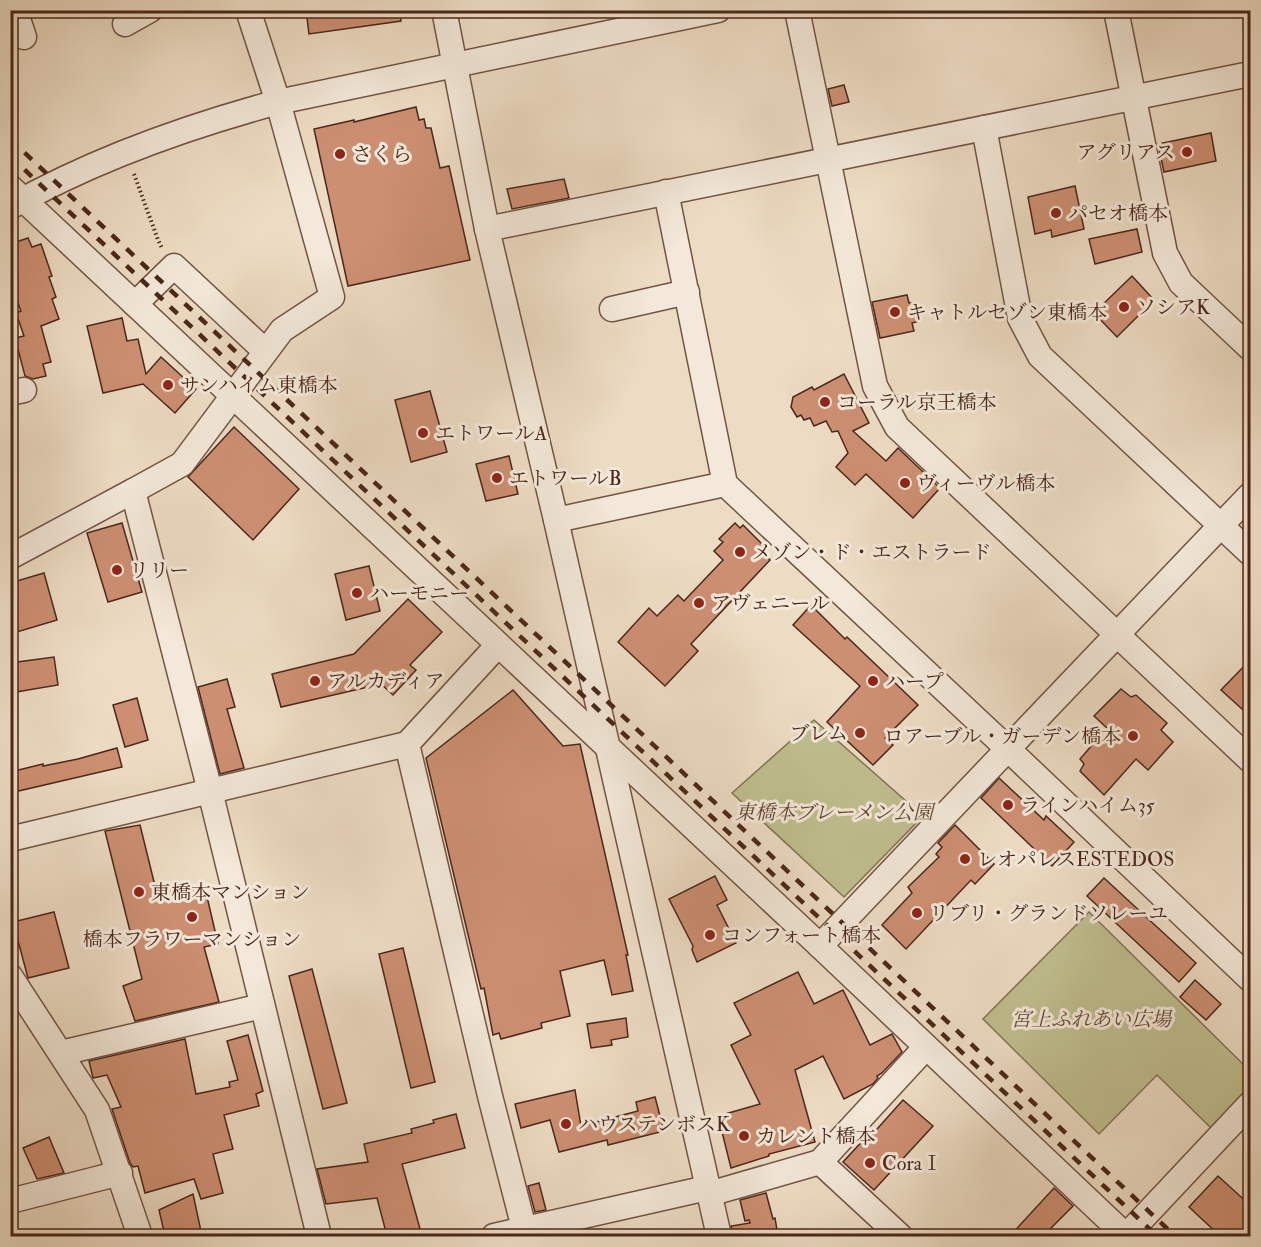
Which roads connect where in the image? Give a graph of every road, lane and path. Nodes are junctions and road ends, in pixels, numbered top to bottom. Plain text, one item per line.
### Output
1 (15, 10) edge
2 (150, 10) edge
3 (248, 10) edge
4 (444, 10) edge
5 (718, 10) edge
6 (797, 10) edge
7 (1116, 10) edge
8 (125, 24) dead end
9 (24, 38) dead end
10 (453, 65) junction
11 (1251, 74) edge
12 (1133, 97) junction
13 (278, 102) junction
14 (984, 128) junction
15 (828, 159) junction
16 (134, 174) dead end
17 (666, 192) junction
18 (15, 198) edge
19 (487, 229) junction
20 (174, 266) junction
21 (687, 292) junction
22 (135, 304) junction
23 (612, 309) dead end
24 (1251, 348) edge
25 (265, 351) junction
26 (231, 396) junction
27 (725, 484) junction
28 (132, 491) junction
29 (1251, 495) edge
30 (556, 520) junction
31 (1221, 526) junction
32 (1251, 553) edge
33 (10, 557) edge
34 (1116, 635) junction
35 (498, 645) junction
36 (407, 744) junction
37 (608, 748) junction
38 (1009, 750) junction
39 (1251, 760) edge
40 (210, 791) junction
41 (10, 839) edge
42 (820, 946) junction
43 (10, 976) edge
44 (1251, 980) edge
45 (262, 1006) junction
46 (926, 1047) junction
47 (61, 1053) junction
48 (1251, 1104) edge
49 (820, 1162) junction
50 (120, 1173) junction
51 (708, 1191) junction
52 (10, 1201) edge
53 (525, 1233) edge
54 (140, 1236) edge
55 (319, 1236) edge
56 (494, 1236) edge
57 (719, 1236) edge
58 (900, 1236) edge
59 (1126, 1236) edge

1 - 9 street
2 - 8 street
3 - 13 street
4 - 10 street
5 - 10 street
6 - 15 street
7 - 12 street
10 - 13 street
10 - 19 street
11 - 12 street
12 - 14 street
12 - 24 street
13 - 18 street
13 - 25 street
14 - 15 street
14 - 31 street
15 - 17 street
15 - 34 street
16 - 20 path
17 - 19 street
17 - 21 street
18 - 22 street
19 - 30 street
20 - 22 street
20 - 25 street
21 - 23 street
21 - 27 street
22 - 26 street
25 - 26 street
26 - 28 street
26 - 35 street
27 - 30 street
27 - 38 street
28 - 33 street
28 - 40 street
29 - 31 street
30 - 37 street
31 - 32 street
31 - 34 street
34 - 38 street
34 - 39 street
35 - 36 street
35 - 37 street
36 - 40 street
36 - 53 street
37 - 42 street
37 - 51 street
38 - 42 street
38 - 44 street
40 - 41 street
40 - 45 street
42 - 46 street
43 - 47 street
45 - 47 street
45 - 55 street
46 - 49 street
46 - 59 street
47 - 50 street
48 - 59 street
49 - 51 street
49 - 58 street
50 - 52 street
50 - 54 street
51 - 53 street
51 - 57 street
53 - 56 street

